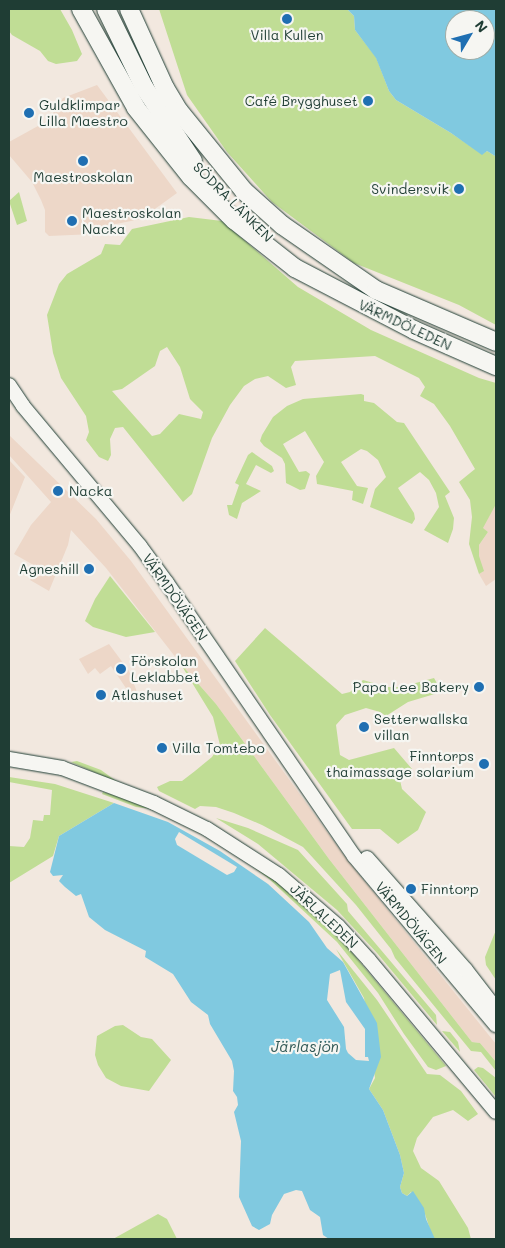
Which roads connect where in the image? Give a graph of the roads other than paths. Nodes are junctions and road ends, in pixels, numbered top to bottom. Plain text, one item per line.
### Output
1 (81, 9) edge
2 (106, 9) edge
3 (120, 9) edge
4 (129, 9) edge
5 (165, 88) junction
6 (316, 279) junction
7 (496, 342) edge
8 (496, 366) edge
9 (9, 385) edge
10 (9, 759) edge
11 (9, 767) edge
12 (101, 784) junction
13 (328, 819) junction
14 (496, 1009) edge
15 (496, 1025) edge
16 (496, 1112) edge

1 - 6 highway
2 - 6 highway, SÖDRA LÄNKEN
3 - 5 highway
4 - 5 highway
5 - 7 highway, VÄRMDÖLEDEN
6 - 8 highway, VÄRMDÖLEDEN
9 - 13 main road, VÄRMDÖVÄGEN
10 - 12 main road, JÄRLALEDEN
11 - 12 main road, JÄRLALEDEN
12 - 16 main road, JÄRLALEDEN
13 - 14 main road, VÄRMDÖVÄGEN
13 - 15 main road, VÄRMDÖVÄGEN

